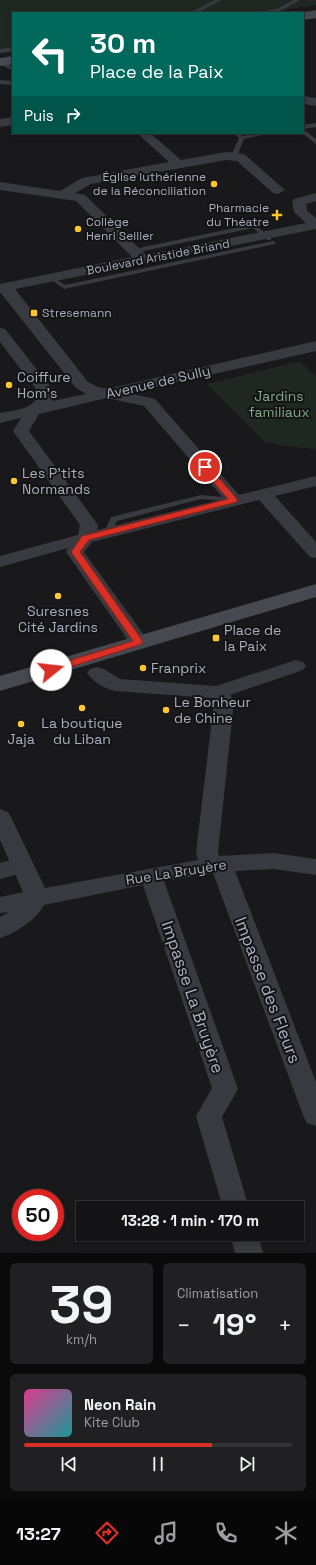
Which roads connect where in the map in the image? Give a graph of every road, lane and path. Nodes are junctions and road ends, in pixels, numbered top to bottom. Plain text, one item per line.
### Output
1 (219, 0) edge
2 (298, 0) edge
3 (196, 12) edge
4 (263, 12) edge
5 (12, 49) edge
6 (0, 51) edge
7 (12, 60) edge
8 (0, 62) edge
9 (12, 68) edge
10 (0, 82) edge
11 (12, 82) edge
12 (304, 100) edge
13 (316, 102) edge
14 (12, 121) edge
15 (0, 123) edge
16 (316, 125) edge
17 (304, 127) edge
18 (304, 132) edge
19 (144, 134) edge
20 (237, 134) edge
21 (263, 134) edge
22 (242, 138) junction
23 (316, 142) edge
24 (234, 156) junction
25 (178, 164) junction
26 (0, 186) edge
27 (63, 195) junction
28 (316, 197) edge
29 (299, 202) junction
30 (316, 225) edge
31 (143, 259) junction
32 (3, 288) edge
33 (0, 332) edge
34 (316, 346) edge
35 (108, 394) junction
36 (33, 411) junction
37 (0, 418) edge
38 (316, 481) edge
39 (264, 495) junction
40 (234, 500) junction
41 (86, 538) junction
42 (316, 553) edge
43 (0, 562) edge
44 (316, 590) edge
45 (139, 642) junction
46 (296, 666) dead end
47 (97, 673) dead end
48 (0, 684) edge
49 (217, 692) junction
50 (0, 816) edge
51 (23, 864) junction
52 (216, 865) junction
53 (0, 867) edge
54 (316, 867) edge
55 (0, 874) edge
56 (151, 875) junction
57 (36, 897) junction
58 (0, 905) edge
59 (0, 929) edge
60 (316, 1115) edge
61 (234, 1201) edge
62 (246, 1241) edge
63 (249, 1253) edge

1 - 3 lane
2 - 4 lane
5 - 6 lane
7 - 8 main road
8 - 9 lane
10 - 11 lane
12 - 13 street
14 - 15 street
16 - 17 lane
18 - 23 lane
19 - 25 street
20 - 22 lane
21 - 22 lane
22 - 24 lane
24 - 25 street
24 - 29 street
25 - 27 street
26 - 27 street
27 - 31 street
28 - 29 street
29 - 30 street
30 - 31 street, Boulevard Aristide Briand
31 - 32 street, Boulevard Aristide Briand
32 - 35 street
33 - 36 street
34 - 35 street, Avenue de Sully
35 - 36 street, Avenue de Sully
35 - 40 street
36 - 37 street, Avenue de Sully
36 - 41 street
38 - 39 street
39 - 40 street
39 - 42 street
40 - 41 street
41 - 43 street
41 - 45 street
44 - 45 main road
45 - 48 main road
46 - 49 street
47 - 49 street
49 - 52 street, Impasse des Fleurs
50 - 51 street
51 - 53 lane
51 - 55 lane
51 - 57 street
52 - 54 street, Rue La Bruyère
52 - 56 street, Rue La Bruyère
52 - 60 street, Impasse des Fleurs
56 - 57 street, Rue La Bruyère
56 - 61 street, Impasse La Bruyère
57 - 58 street, Rue La Bruyère
57 - 59 street
62 - 63 street

